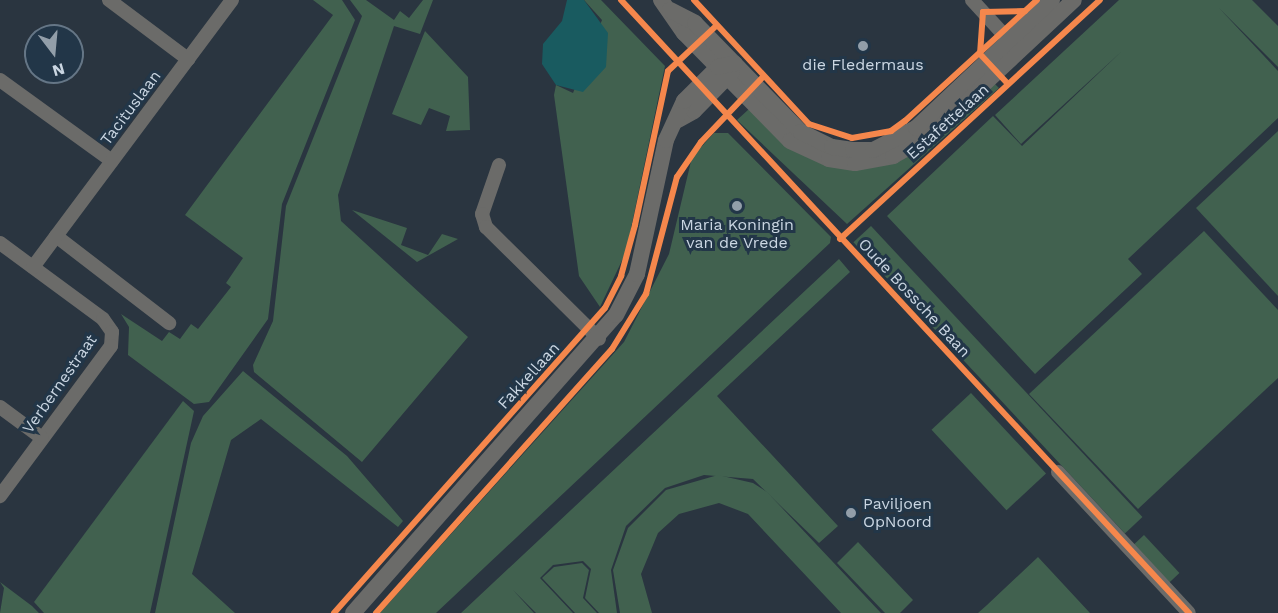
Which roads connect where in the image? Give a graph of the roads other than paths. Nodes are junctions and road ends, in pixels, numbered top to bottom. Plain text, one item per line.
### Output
1 (109, 0) edge
2 (232, 0) edge
3 (972, 0) edge
4 (1052, 0) edge
5 (1074, 0) edge
6 (665, 5) edge
7 (1014, 46) junction
8 (188, 59) junction
9 (735, 63) junction
10 (718, 67) junction
11 (0, 80) edge
12 (730, 80) junction
13 (678, 120) junction
14 (112, 161) junction
15 (499, 165) dead end
16 (56, 236) junction
17 (0, 243) edge
18 (33, 267) junction
19 (169, 323) dead end
20 (599, 339) junction
21 (0, 407) edge
22 (42, 438) junction
23 (1058, 472) dead end
24 (0, 496) edge
25 (353, 613) edge
26 (1190, 613) edge

1 - 8 street
2 - 8 street, Tacituslaan
3 - 7 street
4 - 7 street, Estafettelaan
5 - 7 street, Estafettelaan
6 - 9 street
6 - 10 street
7 - 9 street, Estafettelaan
7 - 12 street, Estafettelaan
8 - 14 street, Tacituslaan
9 - 10 street
9 - 12 street
10 - 12 street, Estafettelaan
10 - 13 street, Fakkellaan
11 - 14 street
12 - 13 street, Fakkellaan
13 - 20 street, Fakkellaan
14 - 16 street, Tacituslaan
15 - 20 street
16 - 18 street, Tacituslaan
16 - 19 street
17 - 18 street
18 - 22 street, Verbernestraat
20 - 25 street, Fakkellaan
21 - 22 street
22 - 24 street, Verbernestraat
23 - 26 street

